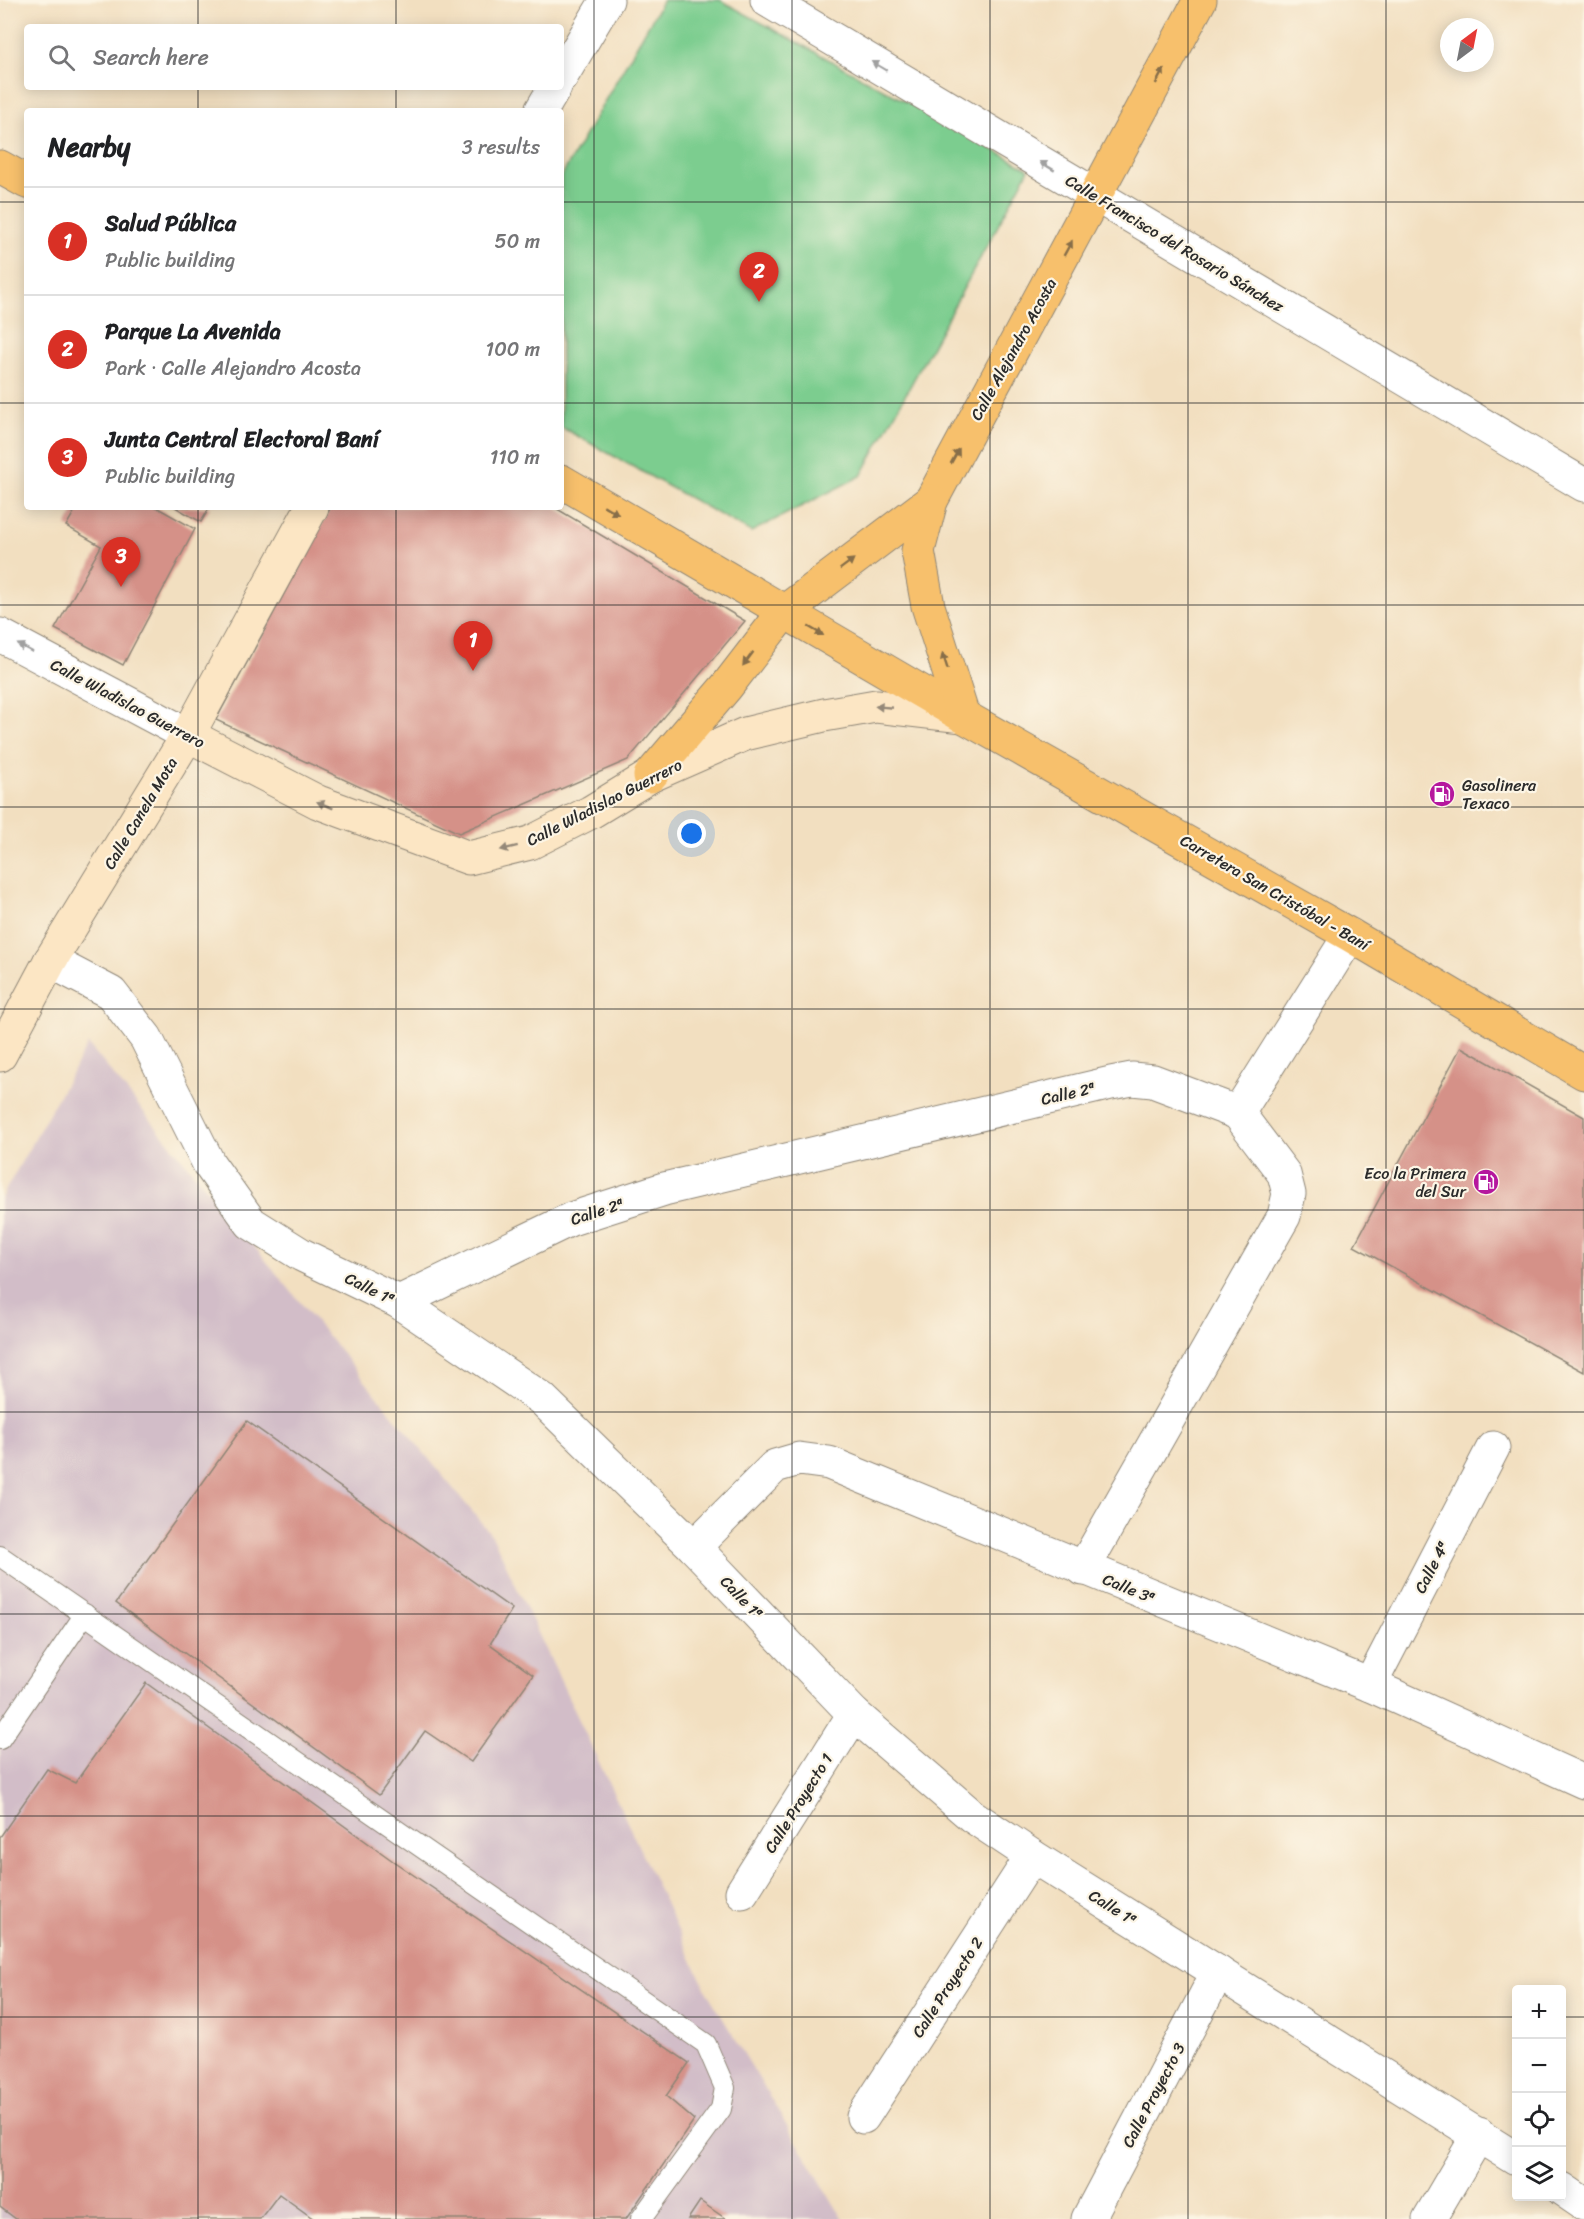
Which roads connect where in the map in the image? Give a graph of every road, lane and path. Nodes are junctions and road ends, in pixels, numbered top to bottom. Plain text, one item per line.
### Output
1 (607, 0) edge
2 (767, 0) edge
3 (1200, 0) edge
4 (564, 72) edge
5 (553, 90) edge
6 (543, 108) edge
7 (0, 167) edge
8 (24, 180) edge
9 (1097, 196) junction
10 (564, 483) edge
11 (1584, 485) edge
12 (931, 501) junction
13 (310, 510) edge
14 (784, 612) junction
15 (0, 635) edge
16 (963, 716) junction
17 (188, 735) junction
18 (650, 776) junction
19 (1350, 935) junction
20 (50, 961) junction
21 (0, 1054) edge
22 (1584, 1073) edge
23 (1238, 1113) junction
24 (399, 1302) junction
25 (1493, 1448) dead end
26 (694, 1547) junction
27 (0, 1556) edge
28 (1083, 1569) junction
29 (85, 1614) junction
30 (1370, 1685) junction
31 (854, 1714) junction
32 (0, 1738) edge
33 (1584, 1782) edge
34 (1032, 1856) junction
35 (742, 1892) dead end
36 (1218, 1972) junction
37 (863, 2117) dead end
38 (1479, 2134) junction
39 (1512, 2156) edge
40 (1566, 2192) edge
41 (1584, 2204) edge
42 (642, 2219) edge
43 (1088, 2219) edge
44 (1429, 2219) edge

1 - 4 street
9 -> 2 street, Calle Francisco del Rosario Sánchez
9 -> 3 main road, Calle Alejandro Acosta
5 - 6 street
7 - 8 main road
9 - 11 street, Calle Francisco del Rosario Sánchez
12 -> 9 main road, Calle Alejandro Acosta
10 -> 14 main road, Carretera San Cristóbal - Baní
14 -> 12 main road
16 -> 12 main road, Calle Alejandro Acosta
13 - 17 main road, Calle Canela Mota
14 -> 16 main road, Carretera San Cristóbal - Baní
14 -> 18 main road
17 -> 15 street, Calle Wladislao Guerrero
16 -> 18 main road, Calle Wladislao Guerrero
16 - 19 main road, Carretera San Cristóbal - Baní
18 -> 17 main road, Calle Wladislao Guerrero
17 - 20 main road, Calle Canela Mota
19 - 22 main road, Carretera San Cristóbal - Baní
19 - 23 street
20 - 21 main road, Calle Canela Mota
20 - 24 street, Calle 1ª
23 - 24 street, Calle 2ª
23 - 28 street
24 - 26 street, Calle 1ª
25 - 30 street, Calle 4ª
26 - 28 street, Calle 3ª
26 - 31 street, Calle 1ª
27 - 29 lane
28 - 30 street, Calle 3ª
29 - 32 lane
29 - 42 lane
30 - 33 street, Calle 3ª
31 - 34 street, Calle 1ª
31 - 35 street, Calle Proyecto 1
34 - 36 street, Calle 1ª
34 - 37 street, Calle Proyecto 2
36 - 38 street, Calle 1ª
36 - 43 street, Calle Proyecto 3
38 - 39 street, Calle 1ª
38 - 44 street
40 - 41 street

